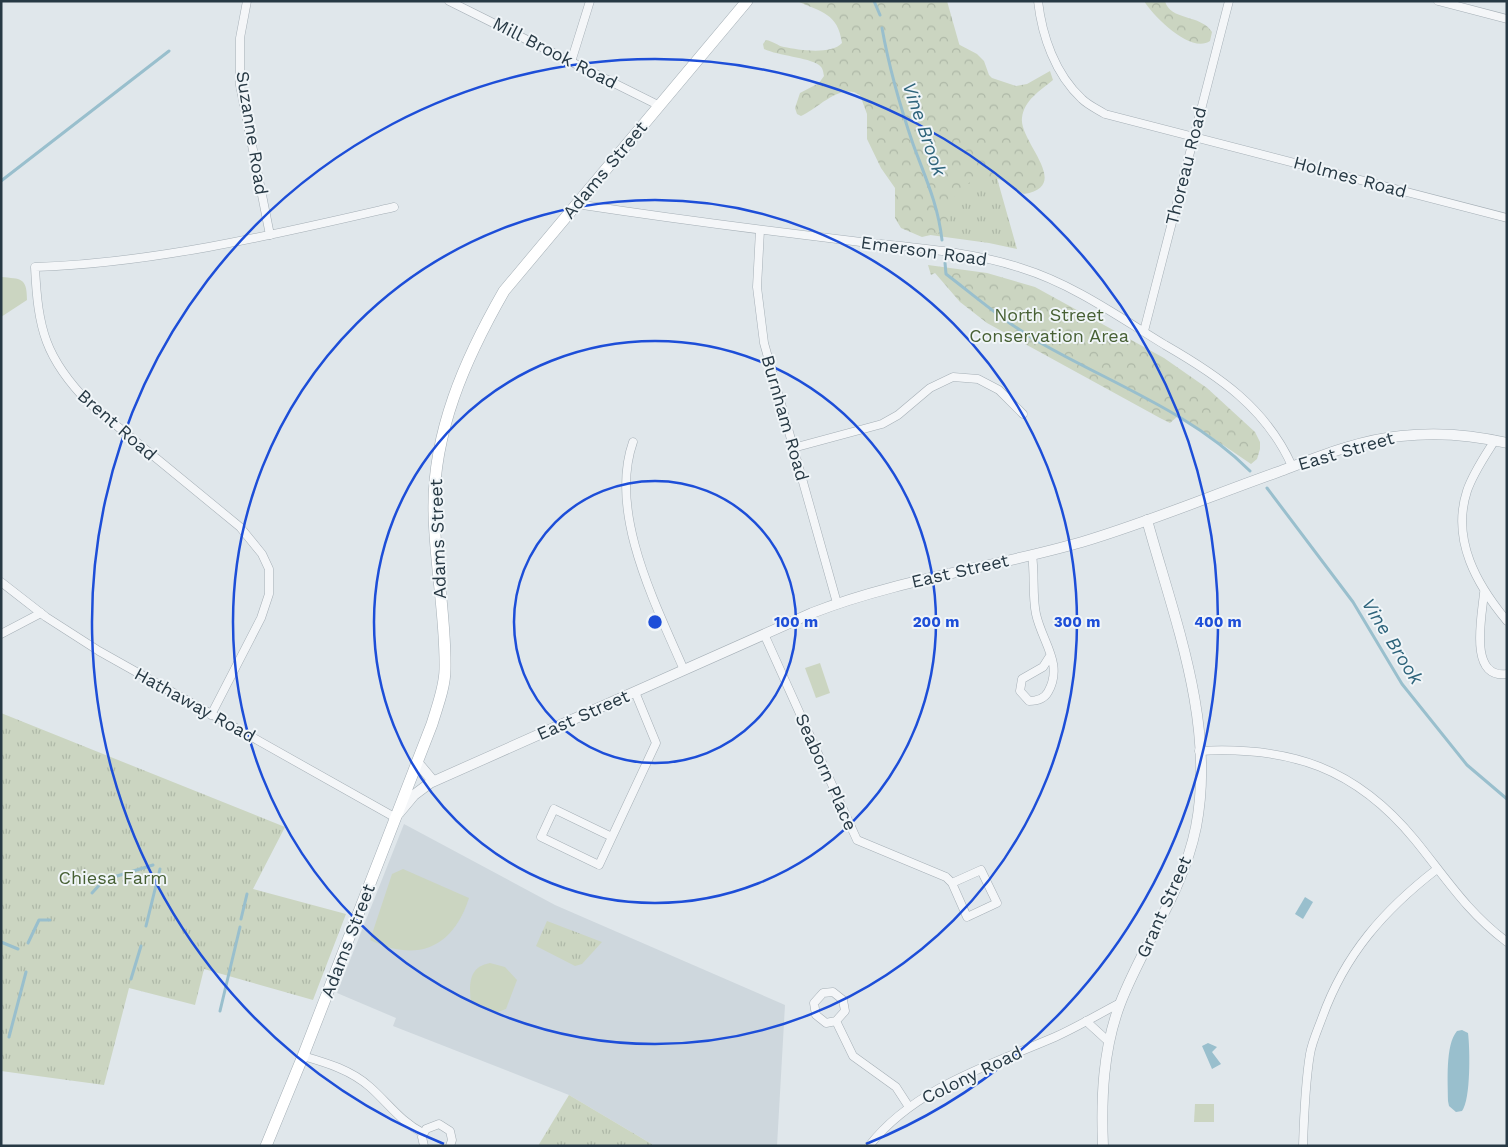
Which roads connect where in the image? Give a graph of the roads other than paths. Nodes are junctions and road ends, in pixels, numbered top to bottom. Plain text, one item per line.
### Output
1 (247, 1) edge
2 (449, 1) edge
3 (590, 1) edge
4 (747, 1) edge
5 (1038, 1) edge
6 (1229, 1) edge
7 (1438, 1) edge
8 (1507, 19) edge
9 (571, 62) junction
10 (660, 106) junction
11 (1194, 137) junction
12 (576, 204) junction
13 (394, 207) dead end
14 (1507, 218) edge
15 (760, 230) junction
16 (270, 235) junction
17 (1144, 331) junction
18 (1023, 414) dead end
19 (1495, 440) junction
20 (633, 442) dead end
21 (1507, 442) edge
22 (793, 448) junction
23 (1292, 466) junction
24 (1147, 520) junction
25 (1032, 555) junction
26 (1, 582) edge
27 (1484, 593) junction
28 (837, 603) junction
29 (41, 613) junction
30 (1507, 622) edge
31 (1, 634) edge
32 (764, 634) junction
33 (1050, 656) junction
34 (684, 670) junction
35 (1507, 674) edge
36 (635, 692) junction
37 (211, 715) junction
38 (1199, 751) junction
39 (418, 762) junction
40 (433, 781) junction
41 (396, 818) junction
42 (612, 837) junction
43 (1437, 869) junction
44 (952, 883) junction
45 (1507, 942) edge
46 (1120, 1003) junction
47 (836, 1021) junction
48 (1086, 1021) junction
49 (1109, 1042) junction
50 (303, 1056) junction
51 (909, 1107) junction
52 (423, 1133) junction
53 (266, 1146) edge
54 (424, 1146) edge
55 (450, 1146) edge
56 (869, 1146) edge
57 (1103, 1146) edge
58 (1303, 1146) edge

1 - 16 street, Suzanne Road
2 - 9 street, Mill Brook Road
3 - 9 street
4 - 10 main road, Adams Street
5 - 11 street, Holmes Road
6 - 11 street, Thoreau Road
7 - 8 street
9 - 10 street, Mill Brook Road
10 - 12 main road, Adams Street
11 - 14 street, Holmes Road
11 - 17 street, Thoreau Road
12 - 15 street, Emerson Road
12 - 39 main road, Adams Street
13 - 16 street, Brent Road
15 - 17 street, Emerson Road
15 - 22 street, Burnham Road
16 - 37 street, Brent Road
17 - 23 street, Emerson Road
18 - 22 street
19 - 21 street, East Street
19 - 23 street, East Street
19 - 27 street
20 - 34 street
22 - 28 street, Burnham Road
23 - 24 street, East Street
24 - 25 street, East Street
24 - 38 street, Grant Street
25 - 28 street, East Street
25 - 33 street
26 - 29 street, Hathaway Road
27 - 30 street
27 - 35 street
28 - 32 street, East Street
29 - 31 street
29 - 37 street, Hathaway Road
32 - 34 street, East Street
32 - 44 street, Seaborn Place
33 - 33 street
34 - 36 street, East Street
36 - 40 street, East Street
36 - 42 street
37 - 41 street, Hathaway Road
38 - 43 street
38 - 46 street, Grant Street
39 - 40 street
39 - 41 main road, Adams Street
40 - 41 street, East Street
41 - 50 main road, Adams Street
42 - 42 street
43 - 45 street
43 - 58 street
44 - 44 street
46 - 48 street, Colony Road
46 - 49 street, Grant Street
47 - 47 street
47 - 51 street
48 - 49 street
48 - 51 street, Colony Road
49 - 57 street, Grant Street
50 - 52 street
50 - 53 main road, Adams Street
51 - 56 street, Colony Road
52 - 54 street
52 - 55 street

